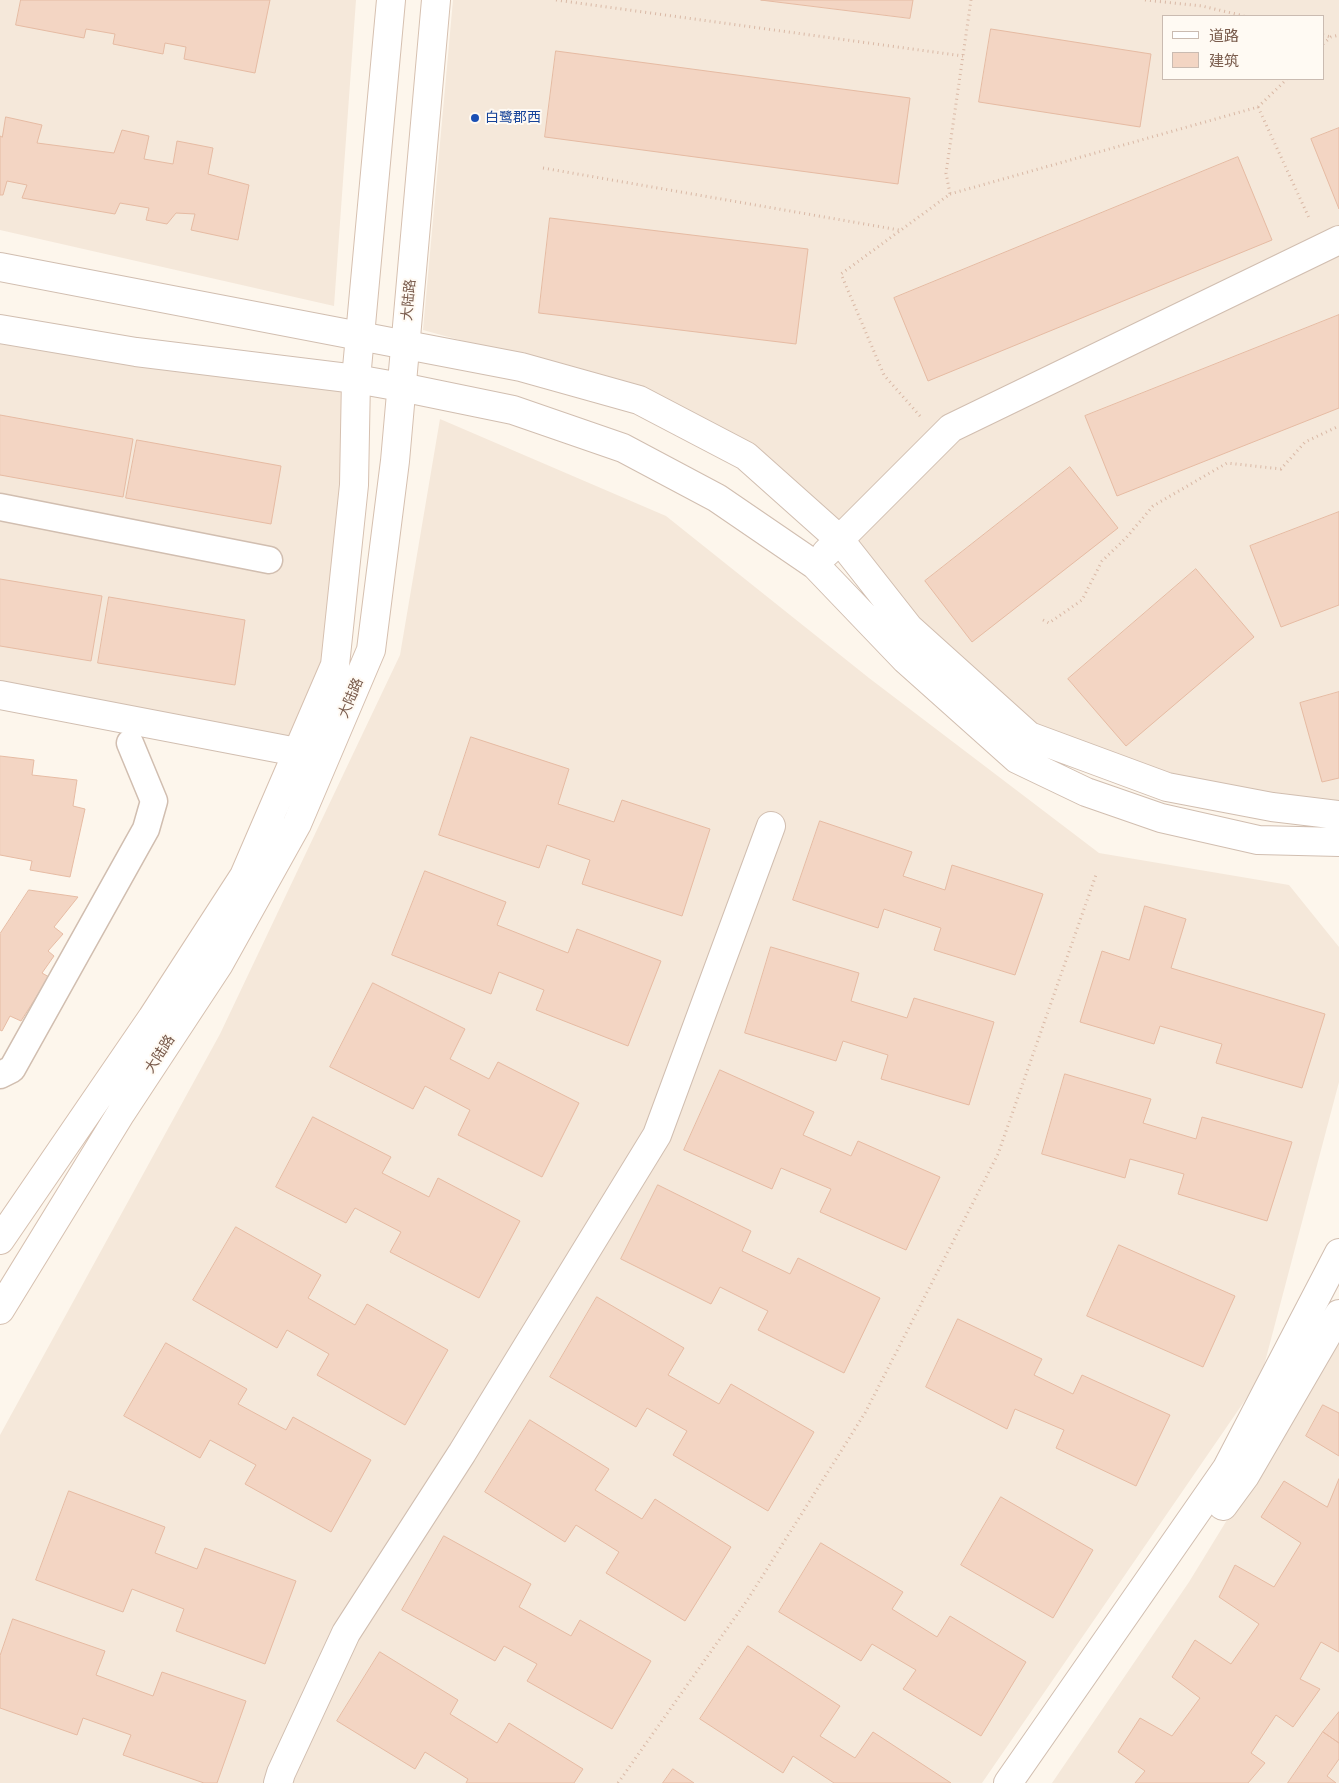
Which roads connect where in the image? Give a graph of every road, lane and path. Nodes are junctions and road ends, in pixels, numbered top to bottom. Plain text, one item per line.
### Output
1 (391, 0) edge
2 (436, 0) edge
3 (556, 0) edge
4 (971, 0) edge
5 (1145, 0) edge
6 (1240, 15) edge
7 (1324, 35) edge
8 (1339, 35) edge
9 (1331, 37) junction
10 (1324, 43) edge
11 (963, 56) junction
12 (1286, 80) edge
13 (1258, 107) junction
14 (543, 168) dead end
15 (950, 194) junction
16 (1314, 227) dead end
17 (900, 230) junction
18 (1339, 240) edge
19 (0, 267) edge
20 (0, 329) edge
21 (360, 335) junction
22 (405, 345) junction
23 (356, 379) junction
24 (401, 387) junction
25 (1339, 426) edge
26 (940, 439) junction
27 (0, 507) edge
28 (839, 539) junction
29 (269, 560) dead end
30 (815, 565) junction
31 (1043, 620) dead end
32 (0, 696) edge
33 (130, 743) dead end
34 (297, 752) junction
35 (1339, 815) edge
36 (771, 826) dead end
37 (1339, 842) edge
38 (1098, 872) dead end
39 (0, 1075) edge
40 (0, 1240) edge
41 (1339, 1253) edge
42 (0, 1310) edge
43 (1339, 1314) edge
44 (278, 1783) edge
45 (618, 1783) edge
46 (1008, 1783) edge
47 (1023, 1783) edge

1 - 21 street, 大陆路
2 - 22 street, 大陆路
3 - 11 path
4 - 11 path
5 - 6 path
7 - 9 path
8 - 9 path
9 - 10 path
11 - 15 path
12 - 13 path
13 - 15 path
13 - 16 path
14 - 17 path
15 - 17 path
17 - 26 path
18 - 26 street
19 - 21 street
20 - 23 street
21 - 22 street
21 - 23 street, 大陆路
22 - 24 street, 大陆路
22 - 28 street
23 - 24 street
23 - 34 street, 大陆路
24 - 30 street
24 - 42 street, 大陆路
25 - 31 path
26 - 28 street
27 - 29 street
28 - 30 street
28 - 35 street
30 - 37 street
32 - 34 street
33 - 39 street
34 - 40 street, 大陆路
36 - 44 street
38 - 45 path
41 - 46 street
43 - 47 street

